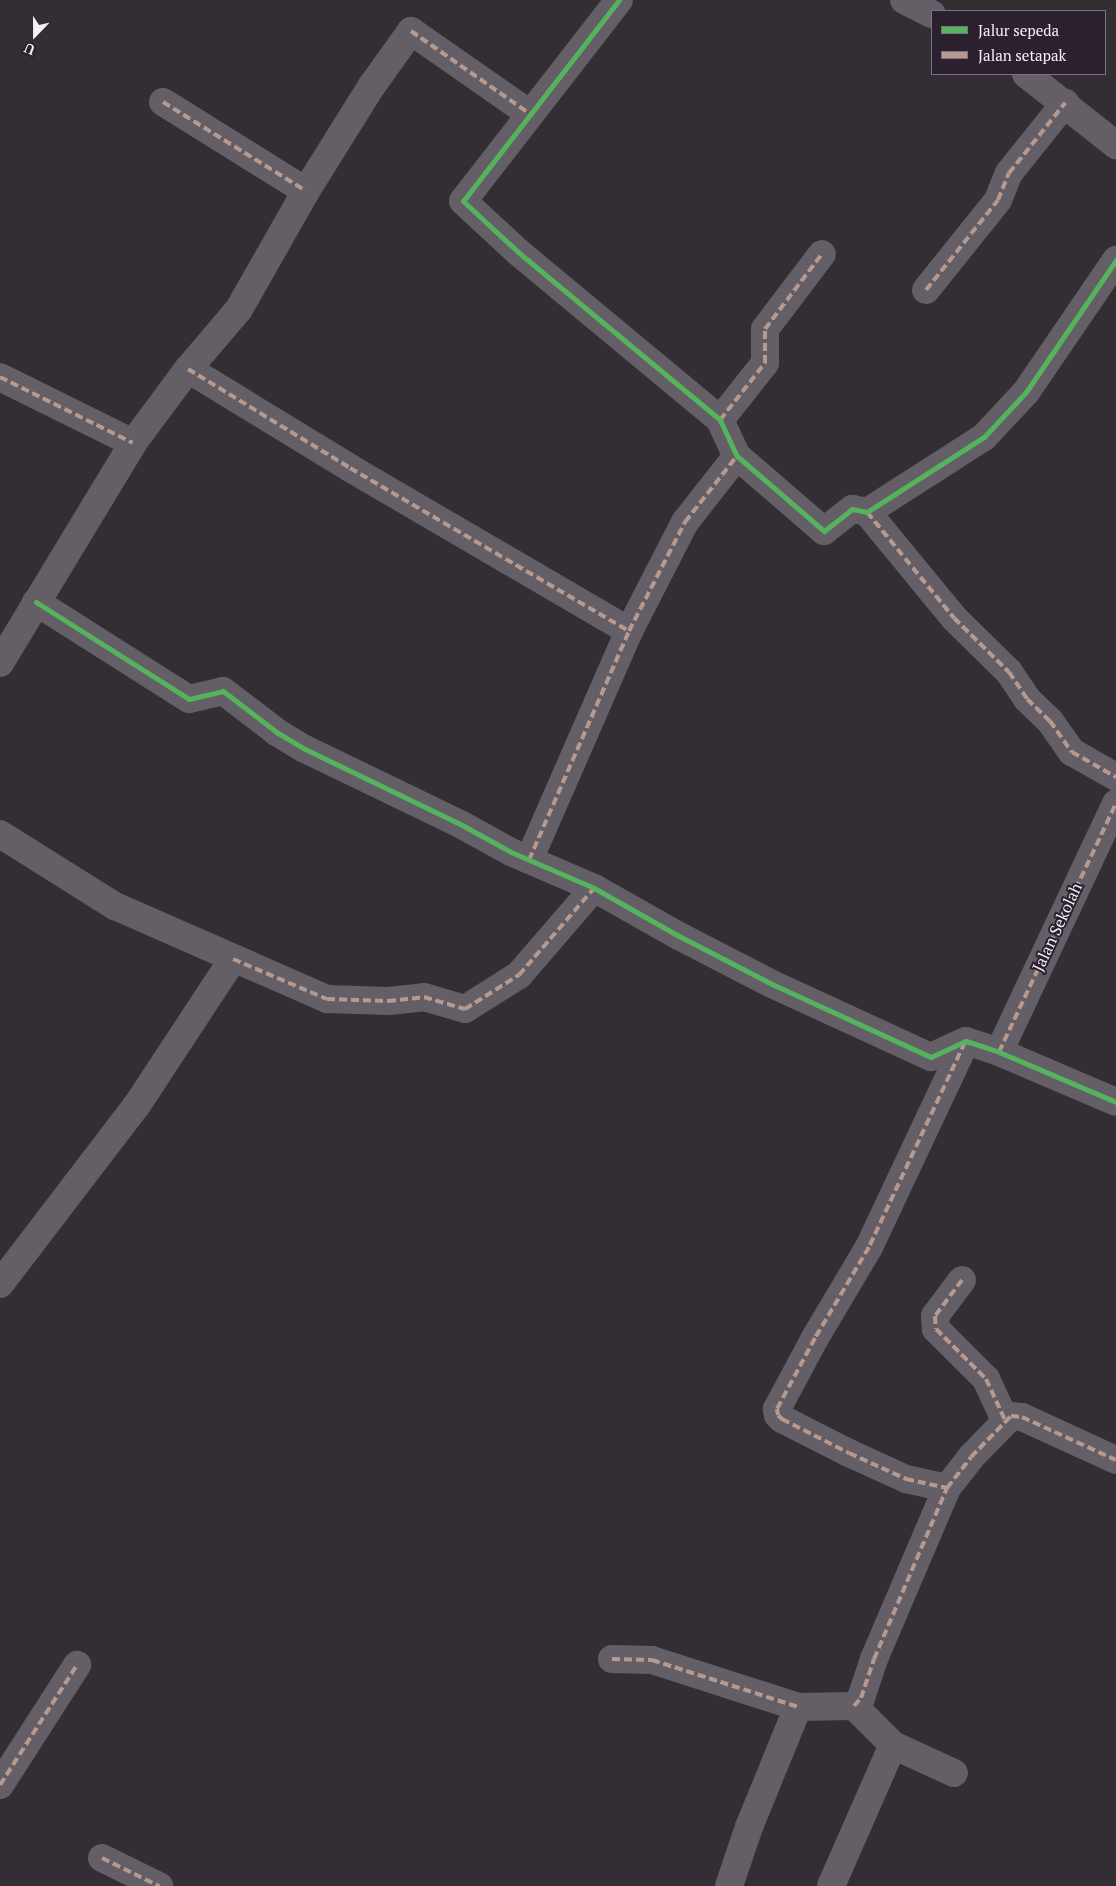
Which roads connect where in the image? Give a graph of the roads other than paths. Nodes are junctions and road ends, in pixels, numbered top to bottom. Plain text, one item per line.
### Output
1 (619, 0) edge
2 (904, 0) edge
3 (931, 14) edge
4 (1027, 75) edge
5 (163, 102) dead end
6 (1065, 103) junction
7 (530, 114) junction
8 (1116, 145) edge
9 (306, 191) junction
10 (822, 254) dead end
11 (1116, 260) edge
12 (926, 290) dead end
13 (188, 369) junction
14 (0, 376) edge
15 (720, 420) junction
16 (133, 443) junction
17 (737, 456) junction
18 (867, 512) junction
19 (36, 602) junction
20 (629, 631) junction
21 (0, 663) edge
22 (1116, 777) edge
23 (1116, 803) edge
24 (0, 834) edge
25 (529, 860) junction
26 (594, 888) junction
27 (233, 959) junction
28 (966, 1041) junction
29 (999, 1052) junction
30 (1116, 1102) edge
31 (962, 1280) dead end
32 (0, 1284) edge
33 (1005, 1420) junction
34 (1116, 1460) edge
35 (946, 1488) junction
36 (612, 1660) dead end
37 (77, 1665) dead end
38 (854, 1706) junction
39 (798, 1707) junction
40 (893, 1745) junction
41 (954, 1773) dead end
42 (0, 1785) edge
43 (102, 1858) dead end
44 (159, 1886) edge
45 (729, 1886) edge
46 (831, 1886) edge

1 - 7 street
2 - 3 street
4 - 6 street
5 - 9 street
6 - 8 street
6 - 12 street
7 - 9 street
7 - 15 street
9 - 13 street
10 - 15 street
11 - 18 street
13 - 16 street
13 - 20 street
14 - 16 street
15 - 17 street
16 - 19 street
17 - 18 street
17 - 20 street
18 - 22 street
19 - 21 street
19 - 25 street
20 - 25 street
23 - 29 street, Jalan Sekolah
24 - 27 street
25 - 26 street
26 - 27 street
26 - 28 street
27 - 32 street
28 - 29 street
28 - 35 street
29 - 30 street
31 - 33 street
33 - 34 street
33 - 35 street
35 - 38 street
36 - 39 street
37 - 42 street
38 - 39 street
38 - 40 street
39 - 45 street
40 - 41 street
40 - 46 street
43 - 44 street

